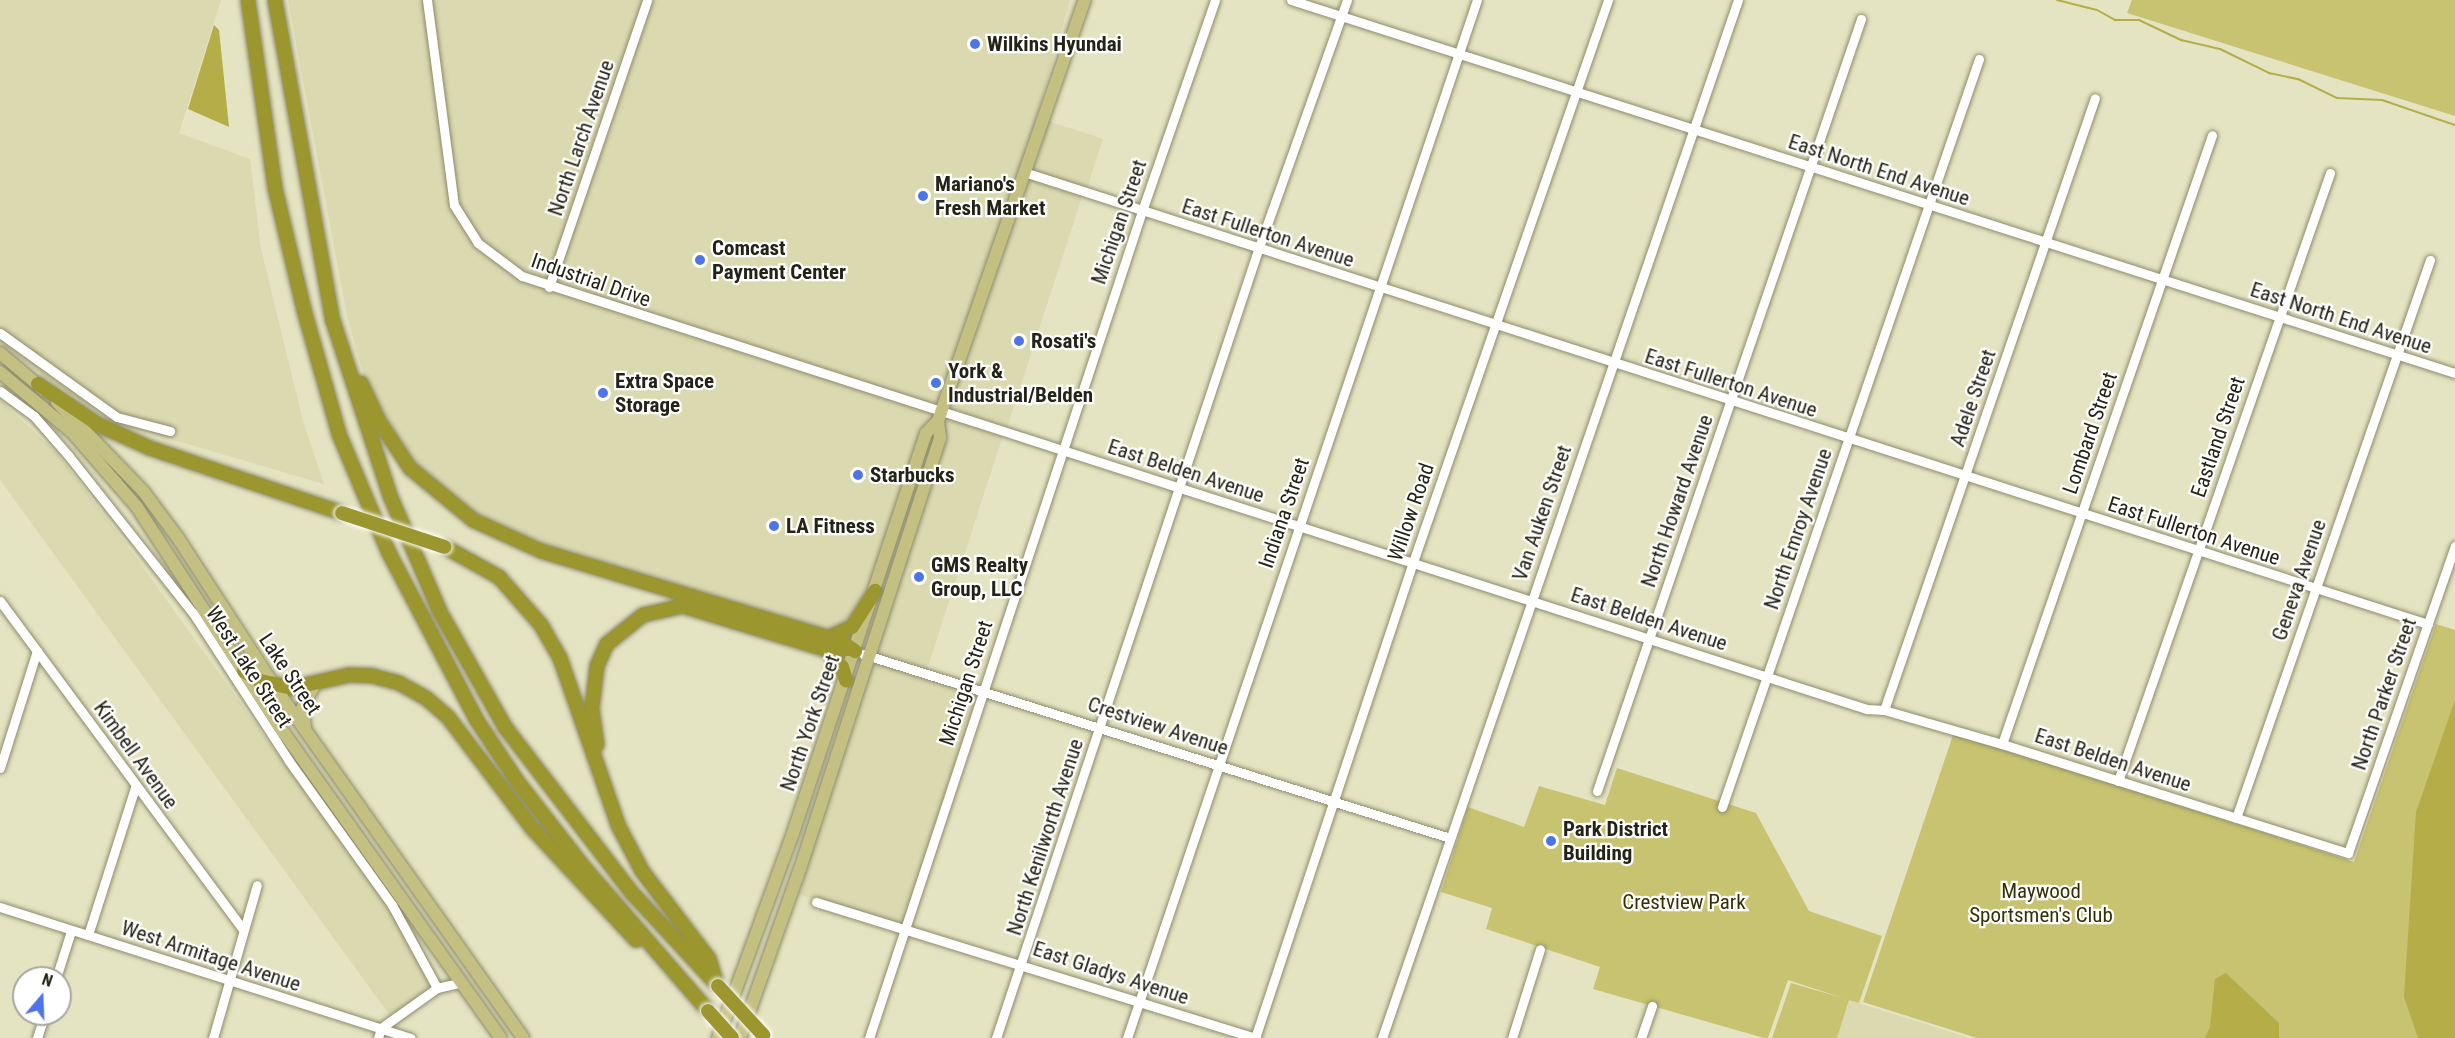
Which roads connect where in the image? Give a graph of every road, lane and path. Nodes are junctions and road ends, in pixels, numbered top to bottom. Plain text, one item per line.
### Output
1 (248, 0) edge
2 (275, 0) edge
3 (427, 0) edge
4 (647, 0) edge
5 (1085, 0) edge
6 (1215, 0) edge
7 (1291, 0) edge
8 (1347, 0) edge
9 (1477, 0) edge
10 (1608, 0) edge
11 (1738, 0) edge
12 (1341, 16) junction
13 (1861, 19) dead end
14 (1458, 54) junction
15 (1979, 59) dead end
16 (1576, 92) junction
17 (2095, 98) dead end
18 (1692, 129) junction
19 (2212, 135) dead end
20 (1810, 167) junction
21 (1024, 172) junction
22 (2330, 173) dead end
23 (1928, 204) junction
24 (1142, 211) junction
25 (2045, 242) junction
26 (1258, 250) junction
27 (2430, 260) dead end
28 (2162, 279) junction
29 (549, 287) junction
30 (1379, 289) junction
31 (2279, 317) junction
32 (333, 321) junction
33 (1494, 326) junction
34 (0, 333) edge
35 (0, 353) edge
36 (2396, 354) junction
37 (1612, 364) junction
38 (0, 372) edge
39 (2455, 373) edge
40 (38, 384) junction
41 (0, 391) edge
42 (1730, 402) junction
43 (942, 409) junction
44 (938, 421) junction
45 (170, 431) dead end
46 (1847, 440) junction
47 (1062, 450) junction
48 (1964, 477) junction
49 (1179, 488) junction
50 (2081, 514) junction
51 (1299, 526) junction
52 (2455, 546) edge
53 (2198, 551) junction
54 (1413, 562) junction
55 (2315, 588) junction
56 (875, 591) junction
57 (1532, 600) junction
58 (0, 601) edge
59 (2428, 624) junction
60 (1649, 638) junction
61 (828, 644) junction
62 (37, 651) junction
63 (857, 652) junction
64 (244, 671) junction
65 (1766, 675) junction
66 (846, 680) junction
67 (315, 683) junction
68 (274, 686) junction
69 (983, 689) junction
70 (1884, 710) junction
71 (1100, 726) junction
72 (307, 734) junction
73 (2002, 744) junction
74 (1219, 765) junction
75 (0, 768) edge
76 (603, 781) junction
77 (2118, 781) junction
78 (136, 785) junction
79 (1597, 791) dead end
80 (1333, 800) junction
81 (1722, 807) dead end
82 (2236, 818) junction
83 (1450, 838) junction
84 (2348, 853) joint
85 (257, 885) dead end
86 (816, 902) dead end
87 (0, 907) edge
88 (243, 929) junction
89 (904, 929) junction
90 (71, 931) junction
91 (88, 935) junction
92 (1540, 949) dead end
93 (1021, 964) junction
94 (60, 966) edge
95 (231, 981) junction
96 (462, 982) junction
97 (718, 986) junction
98 (437, 988) junction
99 (1139, 1001) junction
100 (1652, 1006) dead end
101 (708, 1011) junction
102 (379, 1033) edge
103 (764, 1037) edge
104 (213, 1038) edge
105 (411, 1038) edge
106 (501, 1038) edge
107 (523, 1038) edge
108 (718, 1038) edge
109 (732, 1038) edge
110 (740, 1038) edge
111 (870, 1038) edge
112 (996, 1038) edge
113 (1127, 1038) edge
114 (1256, 1038) edge
115 (1382, 1038) edge
116 (1512, 1038) edge
117 (1641, 1038) edge

1 - 101 highway
2 - 32 highway
3 - 29 street, Industrial Drive
4 - 29 street, North Larch Avenue
5 - 21 main road, North York Street
6 - 24 street, Michigan Street
7 - 12 street, East North End Avenue
8 - 12 street, North Kenilworth Avenue
9 - 14 street, Indiana Street
10 - 16 street, Willow Road
11 - 18 street, Van Auken Street
12 - 14 street, East North End Avenue
12 - 26 street, North Kenilworth Avenue
13 - 20 street, North Howard Avenue
14 - 16 street, East North End Avenue
14 - 30 street, Indiana Street
15 - 23 street, North Emroy Avenue
16 - 18 street, East North End Avenue
16 - 33 street, Willow Road
17 - 25 street, Adele Street
18 - 20 street, East North End Avenue
18 - 37 street, Van Auken Street
19 - 28 street, Lombard Street
20 - 23 street, East North End Avenue
20 - 42 street, North Howard Avenue
21 - 24 street, East Fullerton Avenue
21 - 43 main road, North York Street
22 - 31 street, Eastland Street
23 - 25 street, East North End Avenue
23 - 46 street, North Emroy Avenue
24 - 26 street, East Fullerton Avenue
24 - 47 street, Michigan Street
25 - 28 street, East North End Avenue
25 - 48 street, Adele Street
26 - 30 street, East Fullerton Avenue
26 - 49 street, North Kenilworth Avenue
27 - 36 street, Geneva Avenue
28 - 31 street, East North End Avenue
28 - 50 street, Lombard Street
29 - 43 street, Industrial Drive
30 - 33 street, East Fullerton Avenue
30 - 51 street, Indiana Street
31 - 36 street, East North End Avenue
31 - 53 street, Eastland Street
32 - 61 highway
32 - 97 highway
33 - 37 street, East Fullerton Avenue
33 - 54 street, Willow Road
34 - 45 street
35 - 40 main road, Lake Street
36 - 39 street, East North End Avenue
36 - 55 street, Geneva Avenue
37 - 42 street, East Fullerton Avenue
37 - 57 street, Van Auken Street
38 - 64 main road, Lake Street
40 - 68 main road, Lake Street
40 - 76 highway, bridge
41 - 98 street, West Lake Street
42 - 46 street, East Fullerton Avenue
42 - 60 street, North Howard Avenue
43 - 44 main road, North York Street
43 - 47 street, East Belden Avenue
44 - 56 main road, North York Street
44 - 63 main road, North York Street
46 - 48 street, East Fullerton Avenue
46 - 65 street, North Emroy Avenue
47 - 49 street, East Belden Avenue
47 - 69 street, Michigan Street
48 - 50 street, East Fullerton Avenue
48 - 70 street, Adele Street
49 - 51 street, East Belden Avenue
49 - 71 street, North Kenilworth Avenue
50 - 53 street, East Fullerton Avenue
50 - 73 street, Lombard Street
51 - 54 street, East Belden Avenue
51 - 74 street, Indiana Street
52 - 59 street, North Parker Street
53 - 55 street, East Fullerton Avenue
53 - 77 street, Eastland Street
54 - 57 street, East Belden Avenue
54 - 80 street, Willow Road
55 - 59 street, East Fullerton Avenue
55 - 82 street, Geneva Avenue
56 - 61 highway
56 - 63 main road, North York Street
57 - 60 street, East Belden Avenue
57 - 83 street, Van Auken Street
58 - 62 street, Kimbell Avenue
59 - 84 street, North Parker Street
60 - 65 street, East Belden Avenue
60 - 79 street, North Howard Avenue
61 - 63 highway
61 - 66 highway
61 - 76 highway
62 - 75 street
62 - 78 street, Kimbell Avenue
63 - 66 main road, North York Street
63 - 69 street, Crestview Avenue
63 - 110 main road, North York Street
64 - 68 highway
64 - 96 main road, Lake Street
65 - 70 street, East Belden Avenue
65 - 81 street, North Emroy Avenue
66 - 108 main road, North York Street
67 - 68 highway
67 - 72 main road
67 - 101 highway
68 - 72 main road, Lake Street
69 - 71 street, Crestview Avenue
69 - 89 street, Michigan Street
70 - 73 street, East Belden Avenue
71 - 74 street, Crestview Avenue
71 - 93 street, North Kenilworth Avenue
72 - 107 main road, Lake Street
73 - 77 street, East Belden Avenue
74 - 80 street, Crestview Avenue
74 - 99 street, Indiana Street
76 - 97 highway
77 - 82 street, East Belden Avenue
78 - 88 street, Kimbell Avenue
78 - 91 street
80 - 83 street, Crestview Avenue
80 - 114 street, Willow Road
82 - 84 street, East Belden Avenue
83 - 115 street, Van Auken Street
85 - 88 street
86 - 89 street, East Gladys Avenue
87 - 90 street, West Armitage Avenue
88 - 95 street
89 - 93 street, East Gladys Avenue
89 - 111 street, Michigan Street
90 - 91 street, West Armitage Avenue
90 - 94 street
91 - 95 street, West Armitage Avenue
92 - 116 street
93 - 99 street, East Gladys Avenue
93 - 112 street, North Kenilworth Avenue
95 - 102 street, West Armitage Avenue
95 - 104 street
96 - 98 street
96 - 106 main road, Lake Street
97 - 103 highway, bridge
98 - 102 street
99 - 113 street, Indiana Street
99 - 114 street, East Gladys Avenue
100 - 117 street
101 - 109 highway, bridge
102 - 105 street, West Armitage Avenue

